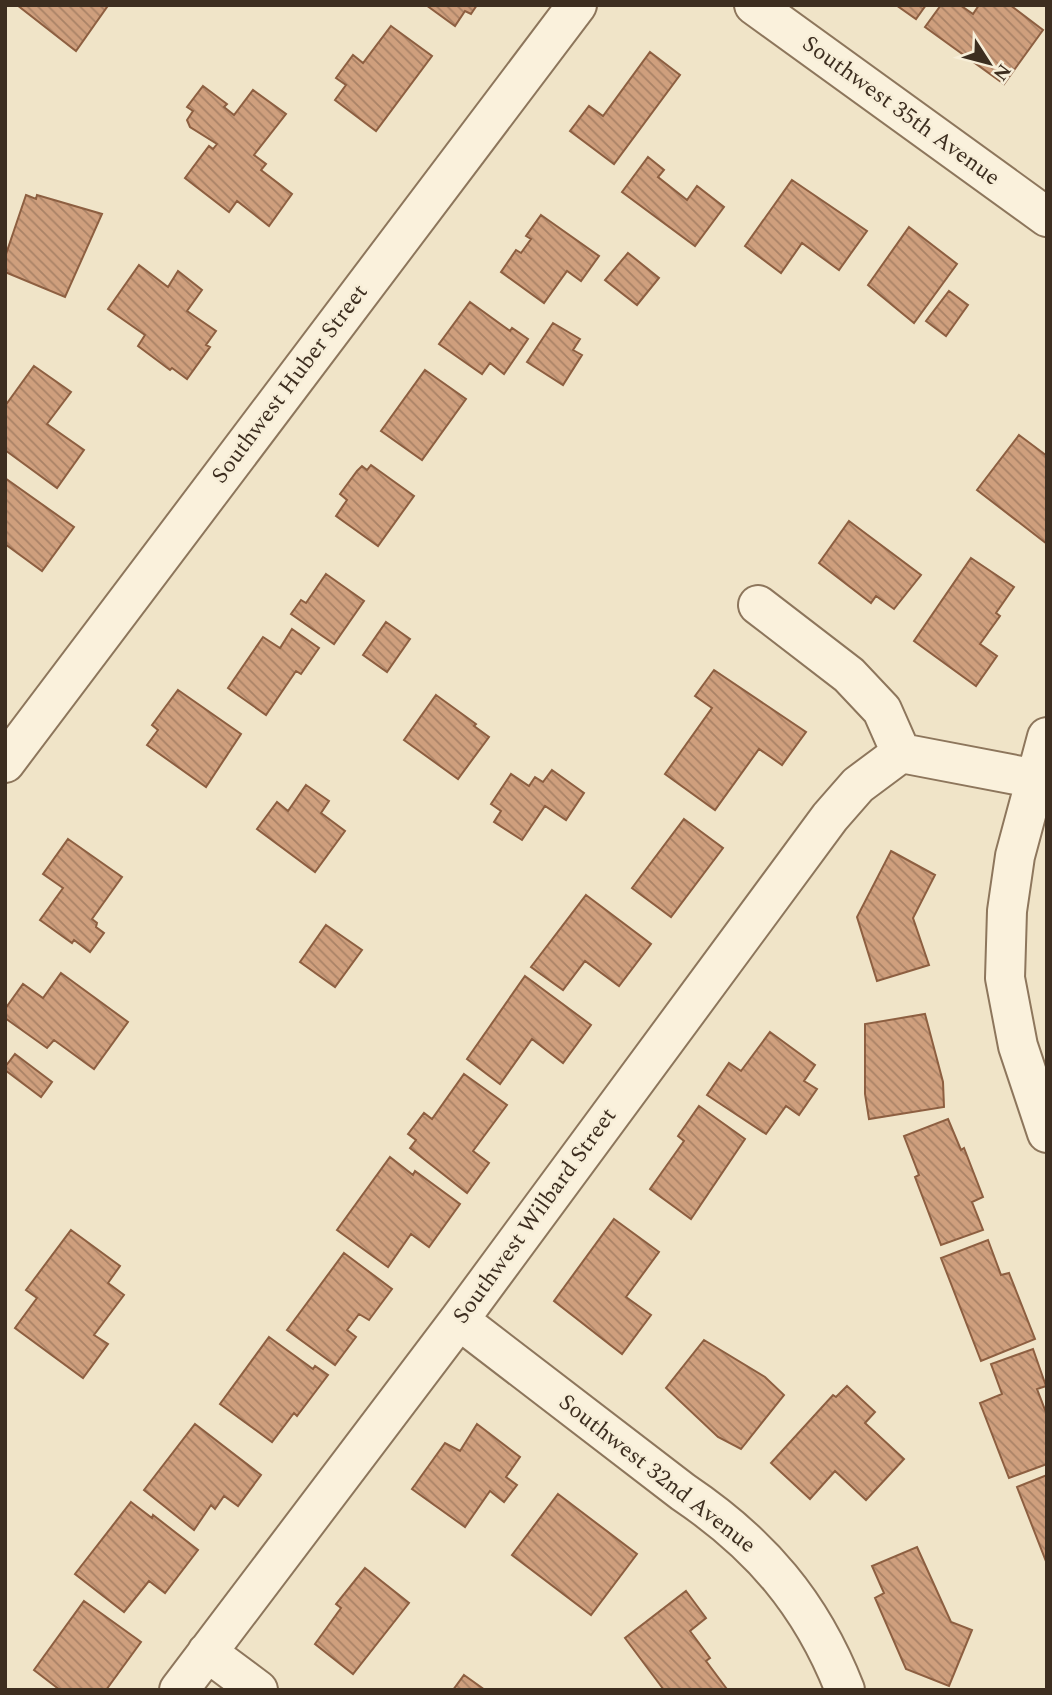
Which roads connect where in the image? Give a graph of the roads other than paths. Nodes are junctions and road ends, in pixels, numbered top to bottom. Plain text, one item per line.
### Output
1 (577, 5) edge
2 (754, 5) edge
3 (1047, 217) edge
4 (758, 605) dead end
5 (1047, 737) edge
6 (12, 740) edge
7 (901, 753) junction
8 (1040, 779) edge
9 (1047, 1133) edge
10 (459, 1320) junction
11 (207, 1652) junction
12 (179, 1690) edge
13 (258, 1690) edge
14 (845, 1690) edge

1 - 6 street, Southwest Huber Street
2 - 3 street, Southwest 35th Avenue
4 - 7 street
5 - 8 street
7 - 8 street
7 - 10 street, Southwest Wilbard Street
8 - 9 street
10 - 11 street, Southwest Wilbard Street
10 - 14 street, Southwest 32nd Avenue
11 - 12 street, Southwest Wilbard Street
11 - 13 street

